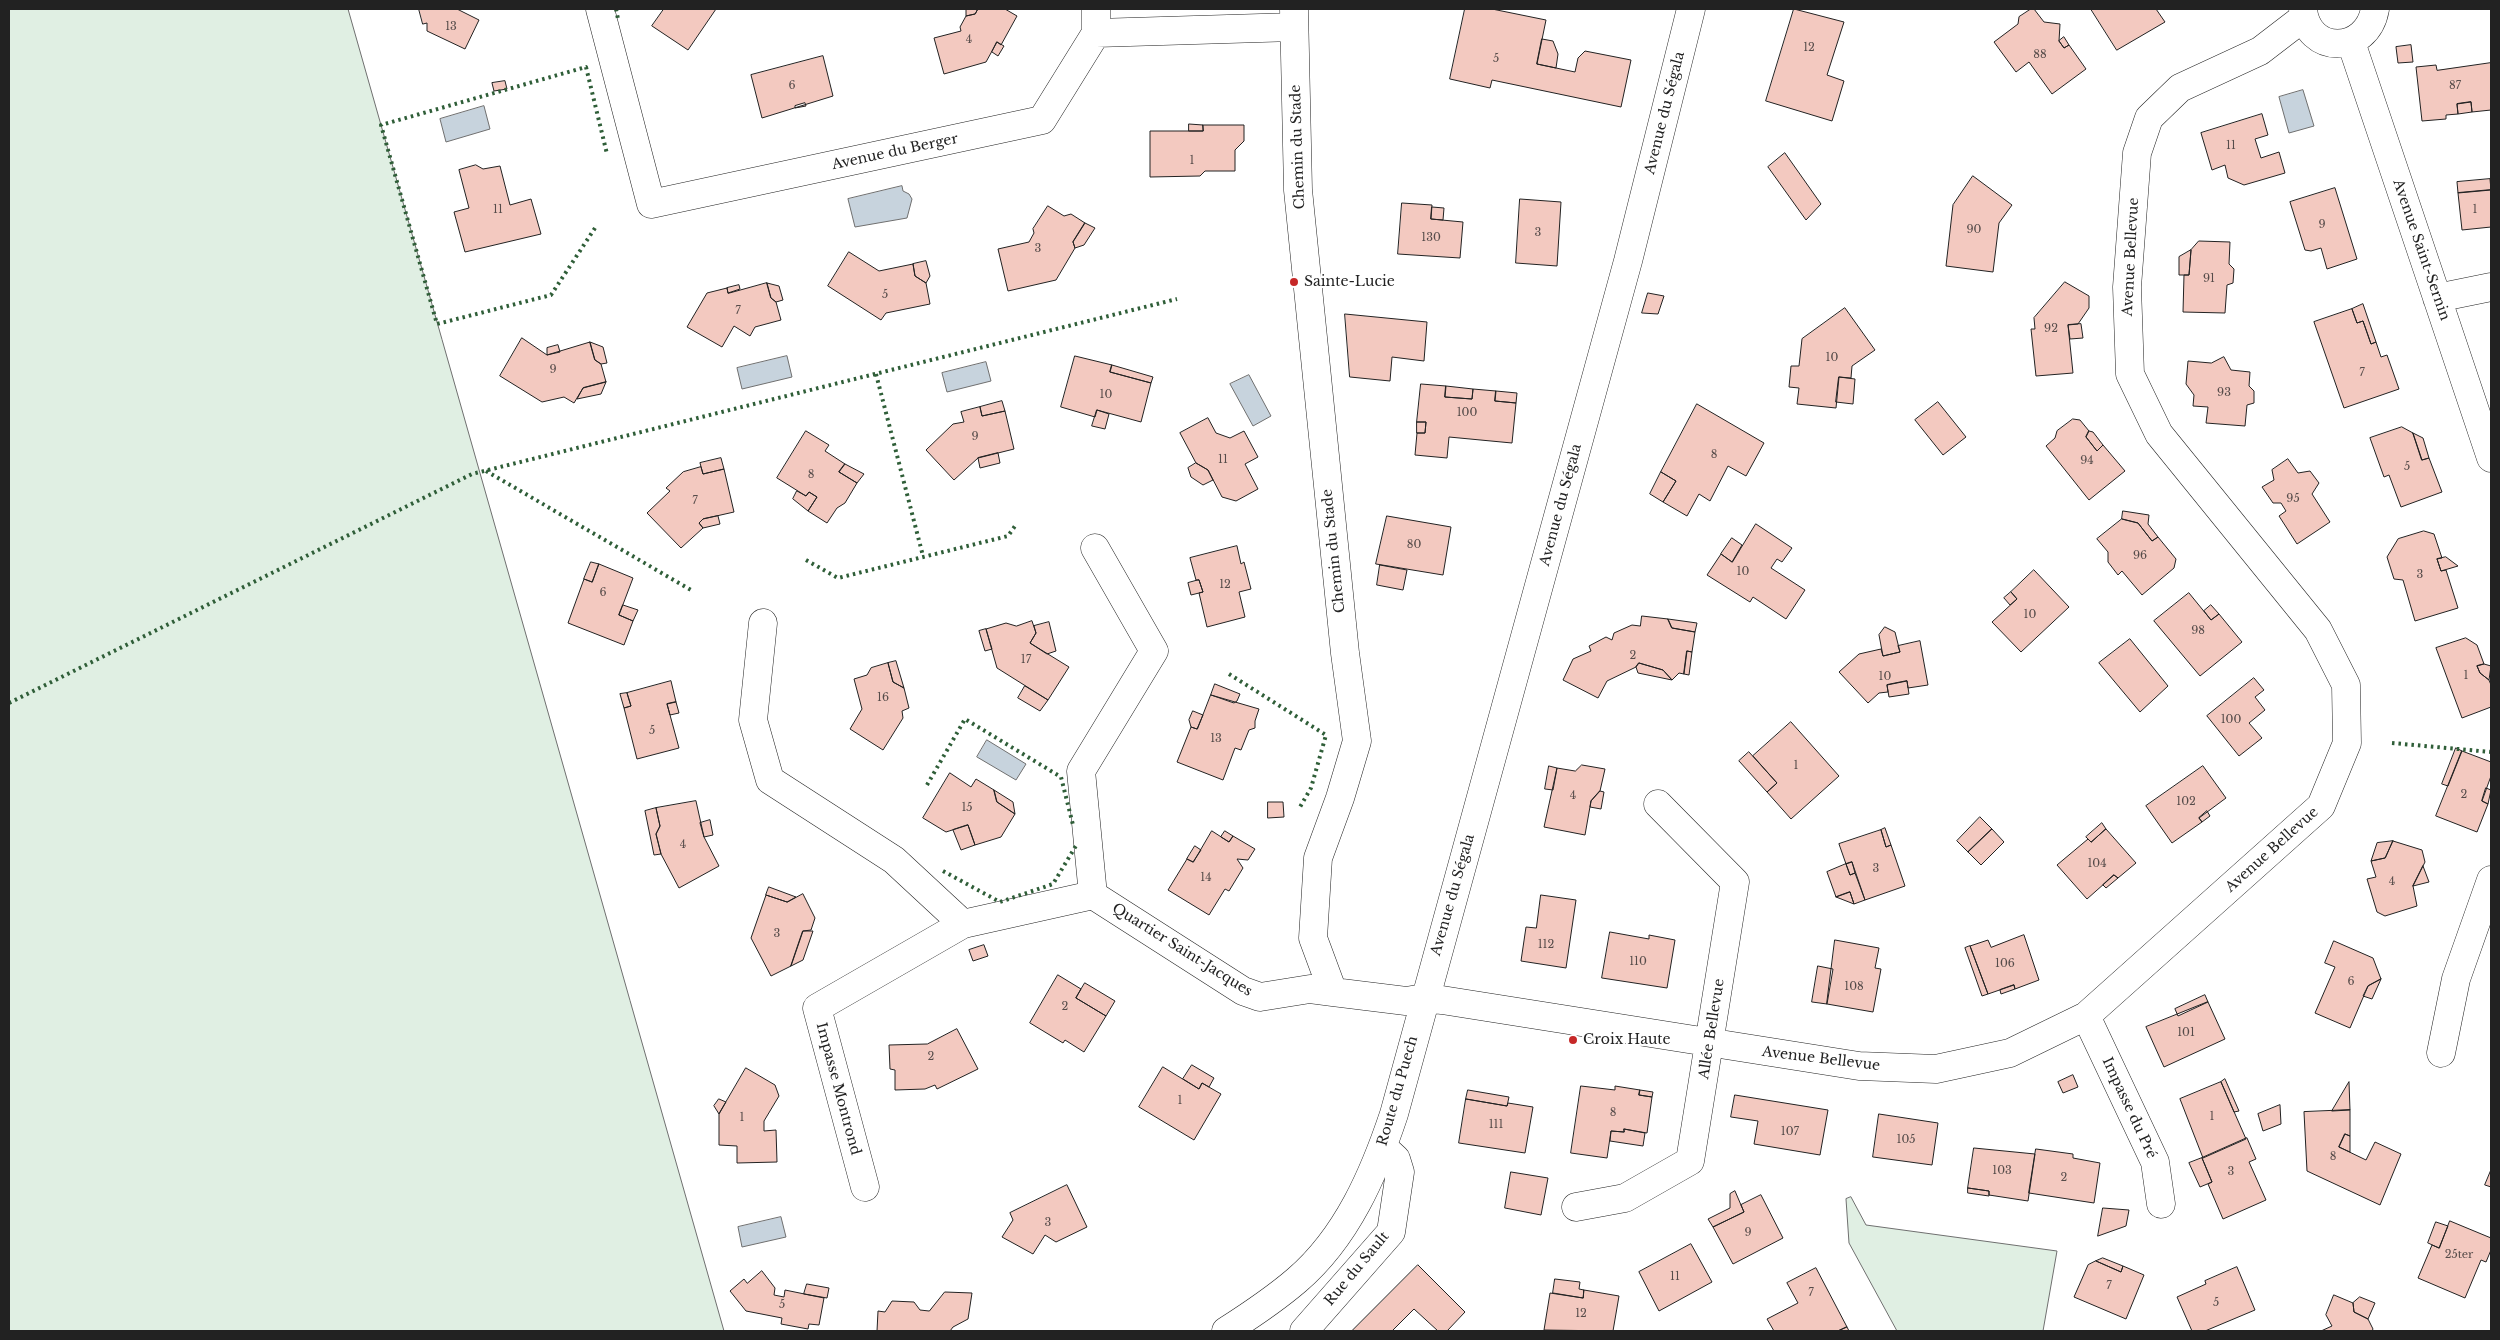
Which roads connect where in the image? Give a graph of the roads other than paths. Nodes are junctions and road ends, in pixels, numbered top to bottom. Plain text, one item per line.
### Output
1 (600, 9) edge
2 (1691, 9) edge
3 (2375, 9) edge
4 (2303, 13) edge
5 (1294, 18) edge
6 (1096, 21) edge
7 (2351, 42) junction
8 (2491, 287) edge
9 (2437, 298) junction
10 (2491, 458) edge
11 (1095, 548) dead end
12 (763, 623) dead end
13 (1658, 804) dead end
14 (2491, 880) edge
15 (1093, 895) junction
16 (963, 924) junction
17 (1333, 992) junction
18 (1424, 998) junction
19 (2086, 1016) junction
20 (1710, 1044) junction
21 (2442, 1053) dead end
22 (1383, 1147) junction
23 (864, 1187) dead end
24 (2161, 1204) dead end
25 (1576, 1207) dead end
26 (1226, 1331) edge
27 (1304, 1331) edge

1 - 6 street, Avenue du Berger
2 - 18 street, Avenue du Ségala
3 - 7 street
4 - 7 street
4 - 19 street, Avenue Bellevue
5 - 6 street, Avenue du Berger
5 - 17 street, Chemin du Stade
7 - 9 street, Avenue Saint-Sernin
8 - 9 street
9 - 10 street, Avenue Saint-Sernin
11 - 15 street
12 - 16 street
13 - 20 street, Allée Bellevue
14 - 21 street
15 - 16 street
15 - 17 street, Quartier Saint-Jacques
16 - 23 street, Impasse Montrond
17 - 18 street
18 - 20 street, Avenue Bellevue
18 - 22 street, Route du Puech
19 - 20 street, Avenue Bellevue
19 - 24 street, Impasse du Pré
20 - 25 street, Allée Bellevue
22 - 26 street, Route du Puech
22 - 27 street, Rue du Sault

